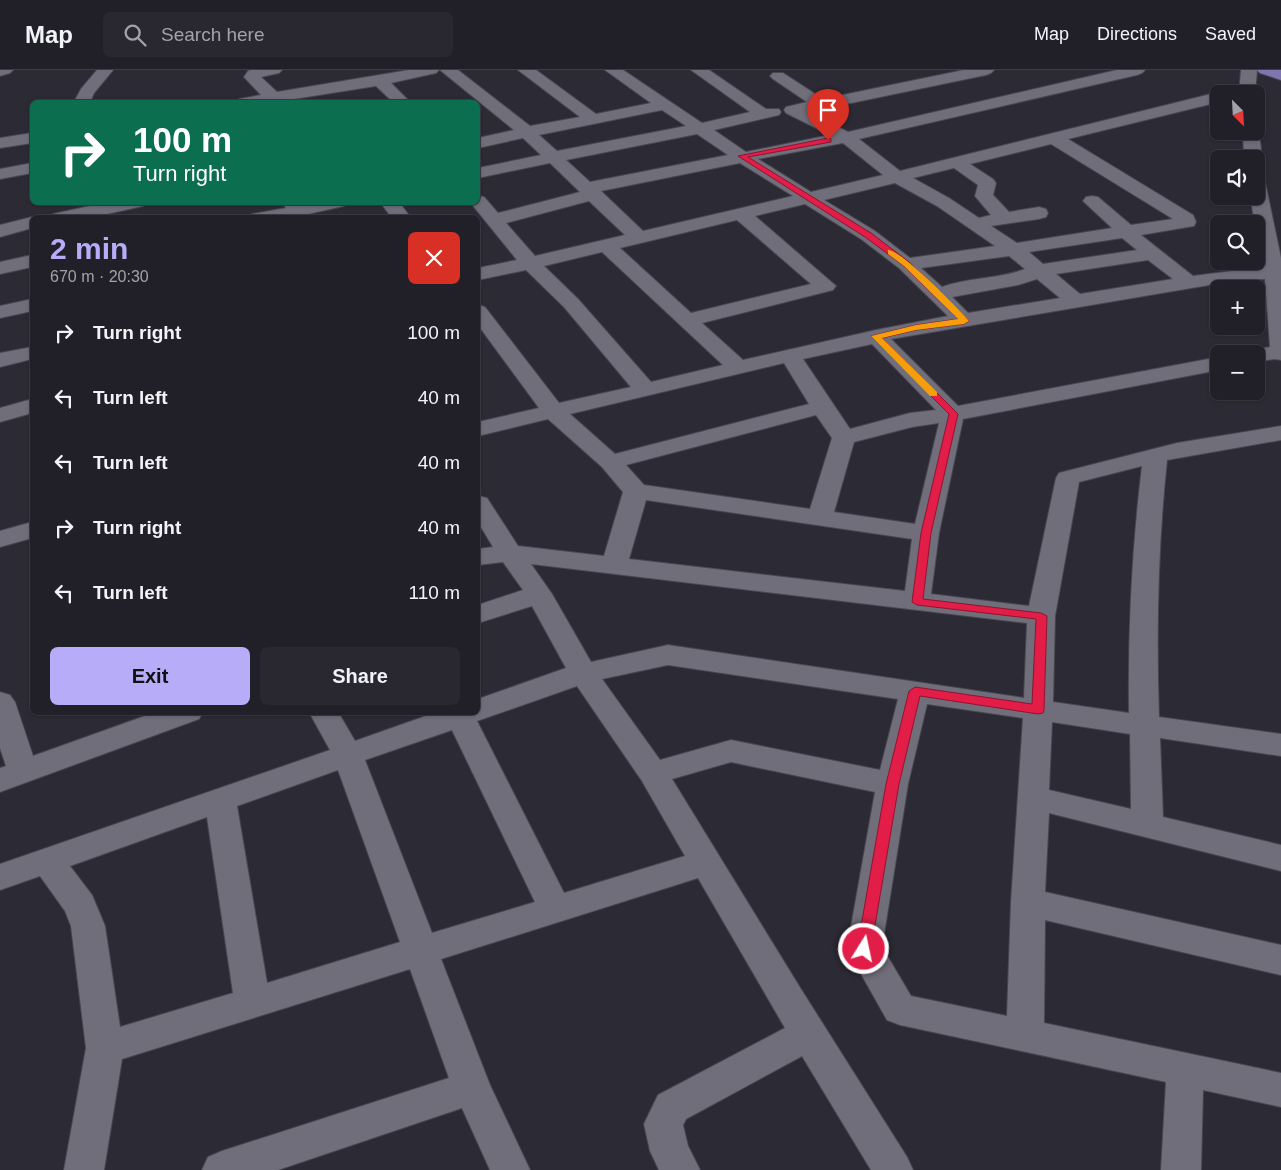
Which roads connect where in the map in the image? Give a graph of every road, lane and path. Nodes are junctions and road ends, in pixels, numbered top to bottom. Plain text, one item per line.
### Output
1 (0, 70) edge
2 (6, 70) edge
3 (105, 70) edge
4 (274, 70) edge
5 (431, 70) edge
6 (476, 70) edge
7 (526, 70) edge
8 (614, 70) edge
9 (727, 70) edge
10 (898, 70) edge
11 (986, 70) edge
12 (1137, 70) edge
13 (1248, 70) edge
14 (1265, 70) edge
15 (450, 72) edge
16 (702, 72) edge
17 (1281, 75) edge
18 (778, 76) dead end
19 (944, 78) junction
20 (379, 81) junction
21 (922, 83) junction
22 (1247, 85) edge
23 (869, 93) junction
24 (84, 97) edge
25 (274, 98) junction
26 (309, 98) edge
27 (1210, 99) edge
28 (260, 100) edge
29 (400, 100) edge
30 (665, 105) junction
31 (822, 105) junction
32 (990, 105) junction
33 (495, 108) junction
34 (792, 110) junction
35 (480, 112) edge
36 (763, 114) junction
37 (593, 119) junction
38 (913, 122) junction
39 (701, 129) junction
40 (527, 132) junction
41 (846, 137) junction
42 (30, 138) edge
43 (1054, 138) junction
44 (0, 143) edge
45 (480, 143) edge
46 (553, 156) junction
47 (741, 156) junction
48 (956, 162) junction
49 (30, 168) edge
50 (0, 174) edge
51 (480, 174) edge
52 (897, 177) junction
53 (591, 191) junction
54 (808, 198) junction
55 (1092, 201) dead end
56 (1265, 201) edge
57 (480, 203) edge
58 (115, 205) edge
59 (322, 205) edge
60 (391, 205) edge
61 (296, 210) edge
62 (69, 211) edge
63 (1039, 213) dead end
64 (740, 214) junction
65 (273, 215) edge
66 (400, 215) edge
67 (1272, 215) edge
68 (1004, 218) junction
69 (494, 220) junction
70 (974, 223) junction
71 (30, 224) edge
72 (0, 231) edge
73 (1126, 231) junction
74 (638, 237) junction
75 (605, 244) junction
76 (0, 246) edge
77 (1014, 249) junction
78 (1152, 254) junction
79 (530, 263) junction
80 (17, 264) edge
81 (906, 264) junction
82 (1039, 271) junction
83 (480, 274) edge
84 (1276, 277) edge
85 (1189, 282) junction
86 (940, 295) junction
87 (1076, 301) junction
88 (30, 305) edge
89 (0, 312) edge
90 (480, 314) edge
91 (687, 320) junction
92 (964, 321) junction
93 (1280, 328) edge
94 (876, 336) junction
95 (30, 353) edge
96 (1281, 353) edge
97 (790, 355) junction
98 (1265, 355) edge
99 (0, 360) edge
100 (1210, 365) edge
101 (738, 367) junction
102 (646, 390) junction
103 (30, 407) edge
104 (822, 407) junction
105 (553, 411) junction
106 (953, 414) junction
107 (0, 415) edge
108 (480, 429) edge
109 (1281, 433) edge
110 (844, 438) junction
111 (1155, 456) junction
112 (610, 462) junction
113 (636, 491) junction
114 (480, 506) edge
115 (820, 517) junction
116 (30, 531) edge
117 (926, 533) junction
118 (0, 539) edge
119 (510, 553) junction
120 (480, 557) edge
121 (614, 564) junction
122 (539, 594) junction
123 (917, 602) junction
124 (480, 613) edge
125 (1041, 616) junction
126 (583, 673) junction
127 (915, 691) junction
128 (0, 702) edge
129 (480, 709) edge
130 (1038, 710) junction
131 (180, 715) edge
132 (325, 715) edge
133 (463, 715) edge
134 (470, 715) edge
135 (1143, 724) junction
136 (1281, 745) edge
137 (348, 755) junction
138 (653, 772) junction
139 (12, 776) edge
140 (892, 784) junction
141 (1034, 798) junction
142 (220, 800) junction
143 (1147, 826) junction
144 (1281, 858) edge
145 (48, 860) junction
146 (706, 863) junction
147 (0, 877) edge
148 (1028, 902) junction
149 (555, 909) junction
150 (421, 951) junction
151 (1281, 960) edge
152 (252, 1003) junction
153 (809, 1034) junction
154 (1025, 1036) junction
155 (106, 1048) junction
156 (1185, 1070) junction
157 (472, 1088) junction
158 (1281, 1090) edge
159 (84, 1170) edge
160 (222, 1170) edge
161 (510, 1170) edge
162 (680, 1170) edge
163 (893, 1170) edge
164 (1181, 1170) edge

1 - 2 street
3 - 24 street
4 - 25 street
5 - 20 street
6 - 15 street
7 - 37 street
8 - 30 street
9 - 16 street
10 - 21 street
11 - 19 street
12 - 32 street
13 - 22 street
14 - 17 main road
15 - 33 street
16 - 36 street
18 - 31 street
19 - 21 street
19 - 32 street
20 - 26 street
20 - 29 street
21 - 23 street
23 - 31 street
23 - 38 street
25 - 26 street
25 - 28 street
27 - 43 street
30 - 37 street
30 - 39 street
31 - 34 street
32 - 38 street
33 - 35 street
33 - 40 street
34 - 36 street
34 - 41 street
36 - 39 street
37 - 40 street
38 - 41 street
39 - 46 street
39 - 47 street
40 - 45 street
40 - 46 street
41 - 47 street
41 - 52 street
42 - 44 street
43 - 48 street
43 - 73 street
46 - 51 street
46 - 53 street
47 - 53 street
47 - 54 street
48 - 52 street
48 - 68 street
49 - 50 street
52 - 54 street
52 - 70 street
53 - 69 street
53 - 74 street
54 - 64 street
54 - 81 street
55 - 73 street
56 - 67 street
57 - 69 street
58 - 62 street
59 - 61 street
60 - 66 street
61 - 65 street
63 - 68 street
64 - 74 street
64 - 91 street
67 - 84 street
68 - 70 street
69 - 79 street
70 - 77 street
71 - 72 street
73 - 77 street
73 - 78 street
74 - 75 street
75 - 79 street
75 - 91 street
76 - 80 street
77 - 81 street
77 - 82 street
78 - 82 street
78 - 85 street
79 - 83 street
79 - 102 street
81 - 86 street
82 - 86 street
82 - 87 street
84 - 85 street
84 - 93 street
85 - 87 street
86 - 92 street
87 - 92 street
88 - 89 street
90 - 105 street
91 - 101 street
92 - 94 street
93 - 96 street
94 - 97 street
94 - 106 street
95 - 99 street
96 - 98 street
97 - 101 street
97 - 104 street
100 - 106 street
101 - 102 street
102 - 105 street
103 - 107 street
104 - 110 street
104 - 112 street
105 - 108 street
105 - 112 street
106 - 110 street
106 - 117 street
109 - 111 street
110 - 115 street
111 - 125 street
111 - 135 street
112 - 113 street
113 - 115 street
113 - 121 street
114 - 119 street
115 - 117 street
116 - 118 street
117 - 123 street
119 - 120 street
119 - 121 street
119 - 122 street
121 - 123 street
122 - 124 street
122 - 126 street
123 - 125 street
125 - 130 street
126 - 127 street
126 - 129 street
126 - 138 street
127 - 130 street
127 - 140 street
128 - 139 street
130 - 135 street
130 - 141 street
131 - 139 street
132 - 137 street
133 - 137 street
134 - 149 street
135 - 136 street
135 - 143 street
137 - 142 street
137 - 150 street
138 - 140 street
138 - 146 street
140 - 154 street
141 - 143 street
141 - 148 street
142 - 145 street
142 - 152 street
143 - 144 street
145 - 147 street
145 - 155 street
146 - 149 street
146 - 153 street
148 - 151 street
148 - 154 street
149 - 150 street
150 - 152 street
150 - 157 street
152 - 155 street
153 - 162 street
153 - 163 street
154 - 156 street
155 - 159 street
156 - 158 street
156 - 164 street
157 - 160 street
157 - 161 street

